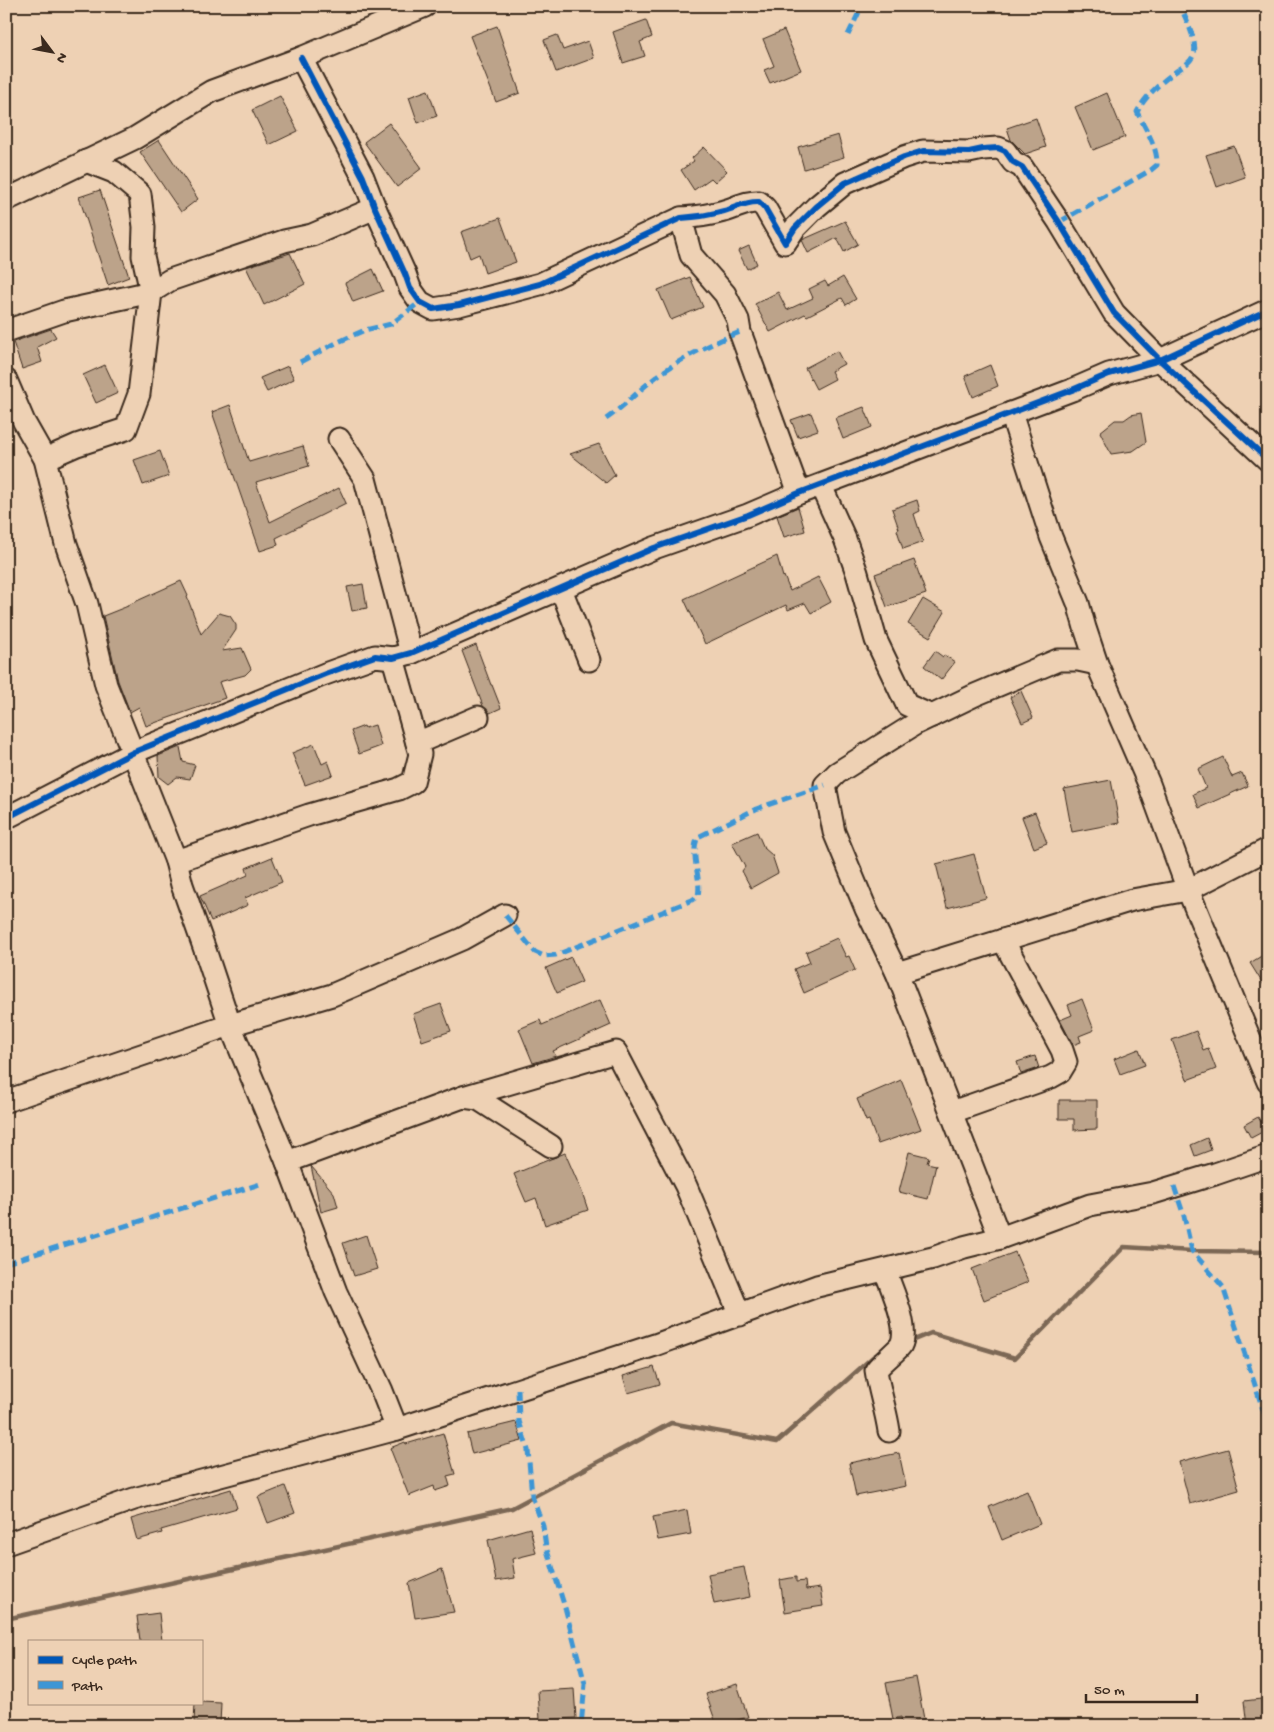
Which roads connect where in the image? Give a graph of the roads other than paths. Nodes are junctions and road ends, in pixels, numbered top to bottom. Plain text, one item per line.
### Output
1 (425, 6) edge
2 (300, 58) junction
3 (86, 161) junction
4 (6, 200) edge
5 (374, 208) junction
6 (681, 218) junction
7 (151, 292) junction
8 (1268, 310) edge
9 (6, 331) edge
10 (1160, 360) junction
11 (6, 380) edge
12 (1011, 413) junction
13 (339, 439) dead end
14 (45, 459) junction
15 (1268, 460) edge
16 (821, 486) junction
17 (799, 493) junction
18 (562, 589) junction
19 (402, 656) junction
20 (589, 660) dead end
21 (1097, 664) junction
22 (907, 705) junction
23 (932, 716) junction
24 (478, 717) dead end
25 (902, 733) junction
26 (417, 743) junction
27 (134, 752) junction
28 (6, 818) edge
29 (1268, 849) edge
30 (176, 861) junction
31 (1188, 890) junction
32 (505, 915) dead end
33 (1003, 940) junction
34 (897, 973) junction
35 (230, 1026) junction
36 (1268, 1082) edge
37 (463, 1097) junction
38 (6, 1101) edge
39 (952, 1112) junction
40 (551, 1146) dead end
41 (1268, 1156) edge
42 (287, 1162) junction
43 (1000, 1238) junction
44 (885, 1270) junction
45 (740, 1315) junction
46 (397, 1430) junction
47 (889, 1431) dead end
48 (6, 1544) edge

1 - 2 street
2 - 3 street
2 - 5 street
3 - 4 street
3 - 7 street
5 - 6 street
5 - 7 street
6 - 10 street
6 - 17 street
7 - 9 street
7 - 14 street
8 - 10 street
10 - 12 street
10 - 15 street
11 - 14 street
12 - 16 street
12 - 21 street
13 - 19 street
14 - 27 street
16 - 17 street
16 - 22 street
17 - 18 street
18 - 19 street
18 - 20 street
19 - 26 street
19 - 27 street
21 - 23 street
21 - 31 street
22 - 23 street
22 - 25 street
23 - 25 street
24 - 26 street
25 - 34 street
26 - 30 street
27 - 28 street
27 - 30 street
29 - 31 street
30 - 35 street
31 - 33 street
31 - 36 street
32 - 35 street
33 - 34 street
33 - 39 street
34 - 39 street
35 - 38 street
35 - 42 street
37 - 40 street
37 - 42 street
37 - 45 street
39 - 43 street
41 - 43 street
42 - 46 street
43 - 44 street
44 - 45 street
44 - 47 street
45 - 46 street
46 - 48 street

